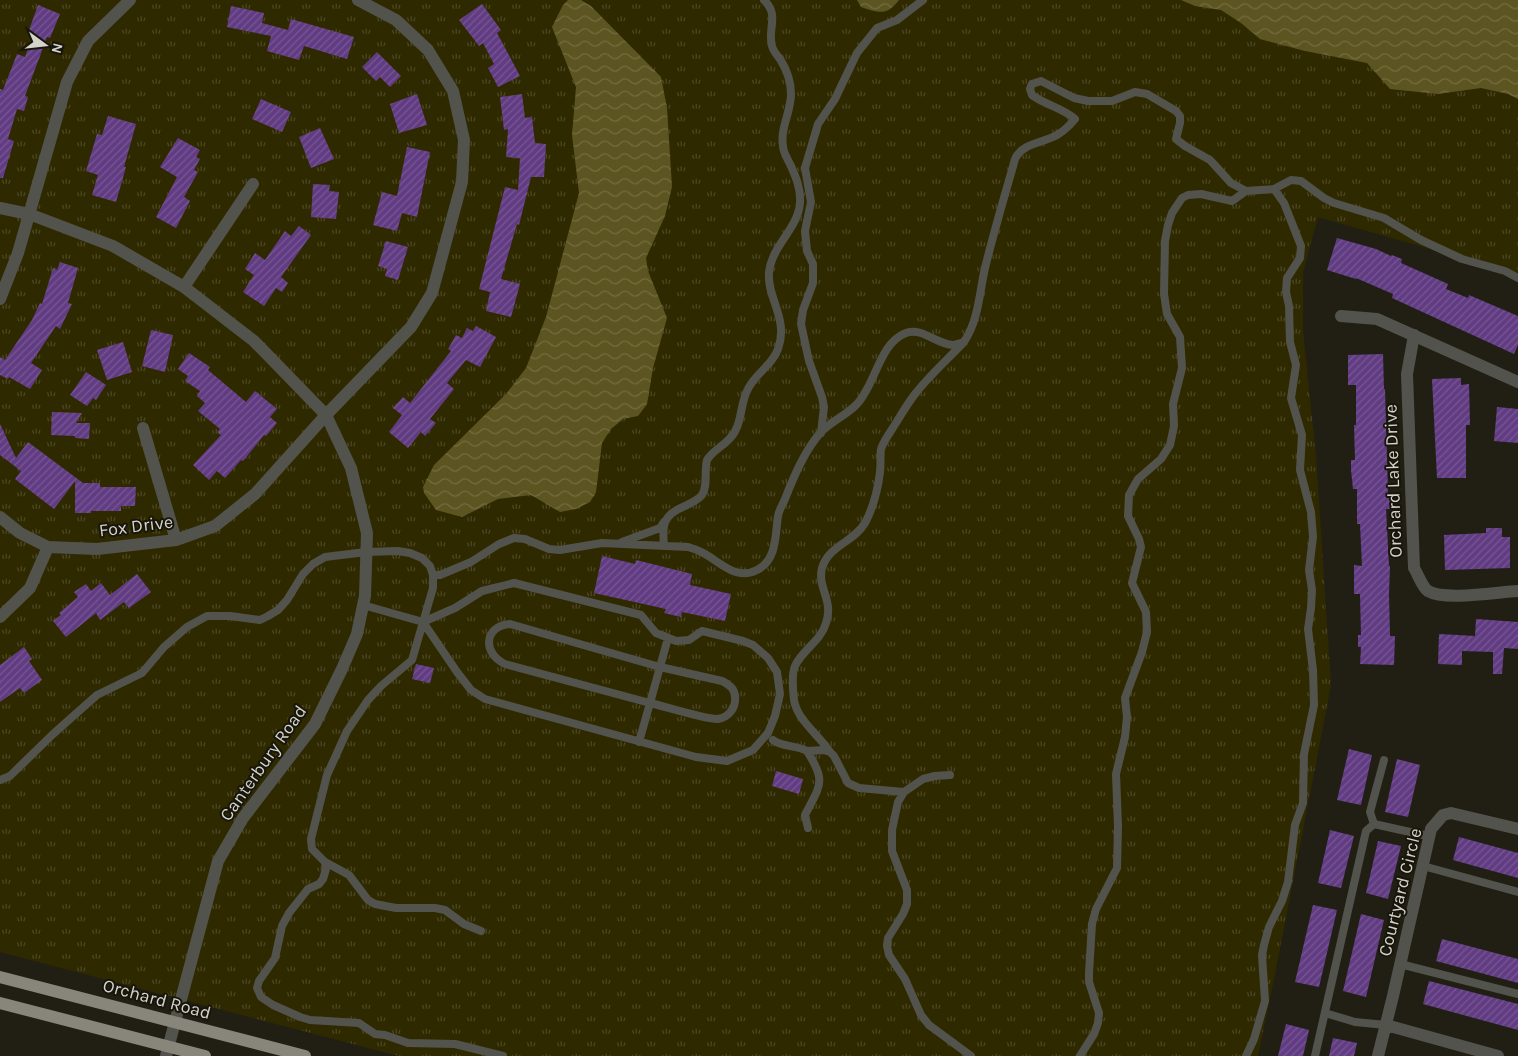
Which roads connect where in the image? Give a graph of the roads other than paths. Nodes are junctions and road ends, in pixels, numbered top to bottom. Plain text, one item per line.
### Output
1 (129, 0) edge
2 (358, 0) edge
3 (764, 0) edge
4 (923, 0) edge
5 (253, 184) dead end
6 (1274, 188) junction
7 (1246, 191) junction
8 (0, 208) edge
9 (29, 214) junction
10 (1518, 278) edge
11 (184, 287) junction
12 (0, 299) edge
13 (1341, 316) dead end
14 (1414, 335) junction
15 (964, 342) junction
16 (1518, 382) edge
17 (326, 415) junction
18 (143, 428) dead end
19 (821, 433) junction
20 (0, 518) edge
21 (667, 518) junction
22 (176, 540) junction
23 (602, 543) junction
24 (664, 546) junction
25 (48, 547) junction
26 (366, 552) junction
27 (433, 575) junction
28 (1518, 591) edge
29 (363, 606) junction
30 (0, 617) edge
31 (423, 622) junction
32 (668, 638) junction
33 (660, 667) junction
34 (650, 703) junction
35 (772, 740) dead end
36 (639, 742) junction
37 (807, 751) junction
38 (830, 752) junction
39 (1384, 760) dead end
40 (950, 775) dead end
41 (0, 780) edge
42 (904, 792) junction
43 (1374, 824) junction
44 (808, 828) dead end
45 (1518, 829) edge
46 (1428, 836) junction
47 (325, 862) junction
48 (1423, 866) junction
49 (1518, 892) edge
50 (481, 931) dead end
51 (1400, 964) junction
52 (0, 977) edge
53 (1518, 994) edge
54 (0, 1003) edge
55 (1325, 1013) junction
56 (175, 1022) junction
57 (1386, 1025) junction
58 (167, 1051) edge
59 (205, 1056) edge
60 (305, 1056) edge
61 (503, 1056) edge
62 (970, 1056) edge
63 (1080, 1056) edge
64 (1246, 1056) edge
65 (1315, 1056) edge
66 (1378, 1056) edge
67 (1498, 1056) edge

1 - 9 street
2 - 17 street, Fox Drive
3 - 21 lane
4 - 19 lane
5 - 11 street
6 - 7 lane
6 - 10 lane
6 - 64 lane
7 - 15 lane
7 - 63 lane
8 - 9 street, Canterbury Road
9 - 11 street, Canterbury Road
9 - 12 street
11 - 17 street, Canterbury Road
13 - 14 street
14 - 16 street
14 - 28 street, Orchard Lake Drive
15 - 19 lane
15 - 38 lane
17 - 22 street, Fox Drive
17 - 26 street, Canterbury Road
18 - 22 street
19 - 24 lane
20 - 25 street, Fox Drive
21 - 23 lane
21 - 24 lane
22 - 25 street, Fox Drive
23 - 24 lane
23 - 27 lane
25 - 30 street
26 - 27 lane
26 - 29 street, Canterbury Road
26 - 41 lane
27 - 31 lane
29 - 31 lane
29 - 56 street, Canterbury Road
31 - 32 lane
31 - 36 lane
31 - 47 lane
32 - 33 lane
32 - 36 lane
33 - 34 lane
33 - 34 lane
33 - 34 lane
34 - 36 lane
35 - 37 lane
37 - 38 lane
37 - 44 lane
38 - 42 lane
39 - 43 lane
40 - 42 lane
42 - 62 lane
43 - 46 lane
43 - 55 lane
45 - 46 street, Courtyard Circle
46 - 48 street, Courtyard Circle
47 - 50 lane
47 - 61 lane
48 - 49 lane
48 - 51 street, Courtyard Circle
51 - 53 lane
51 - 57 street, Courtyard Circle
52 - 56 main road, Orchard Road
54 - 58 main road
55 - 57 lane
55 - 65 lane
56 - 58 street, Canterbury Road
56 - 60 main road, Orchard Road
57 - 66 street, Courtyard Circle
57 - 67 street
58 - 59 main road

